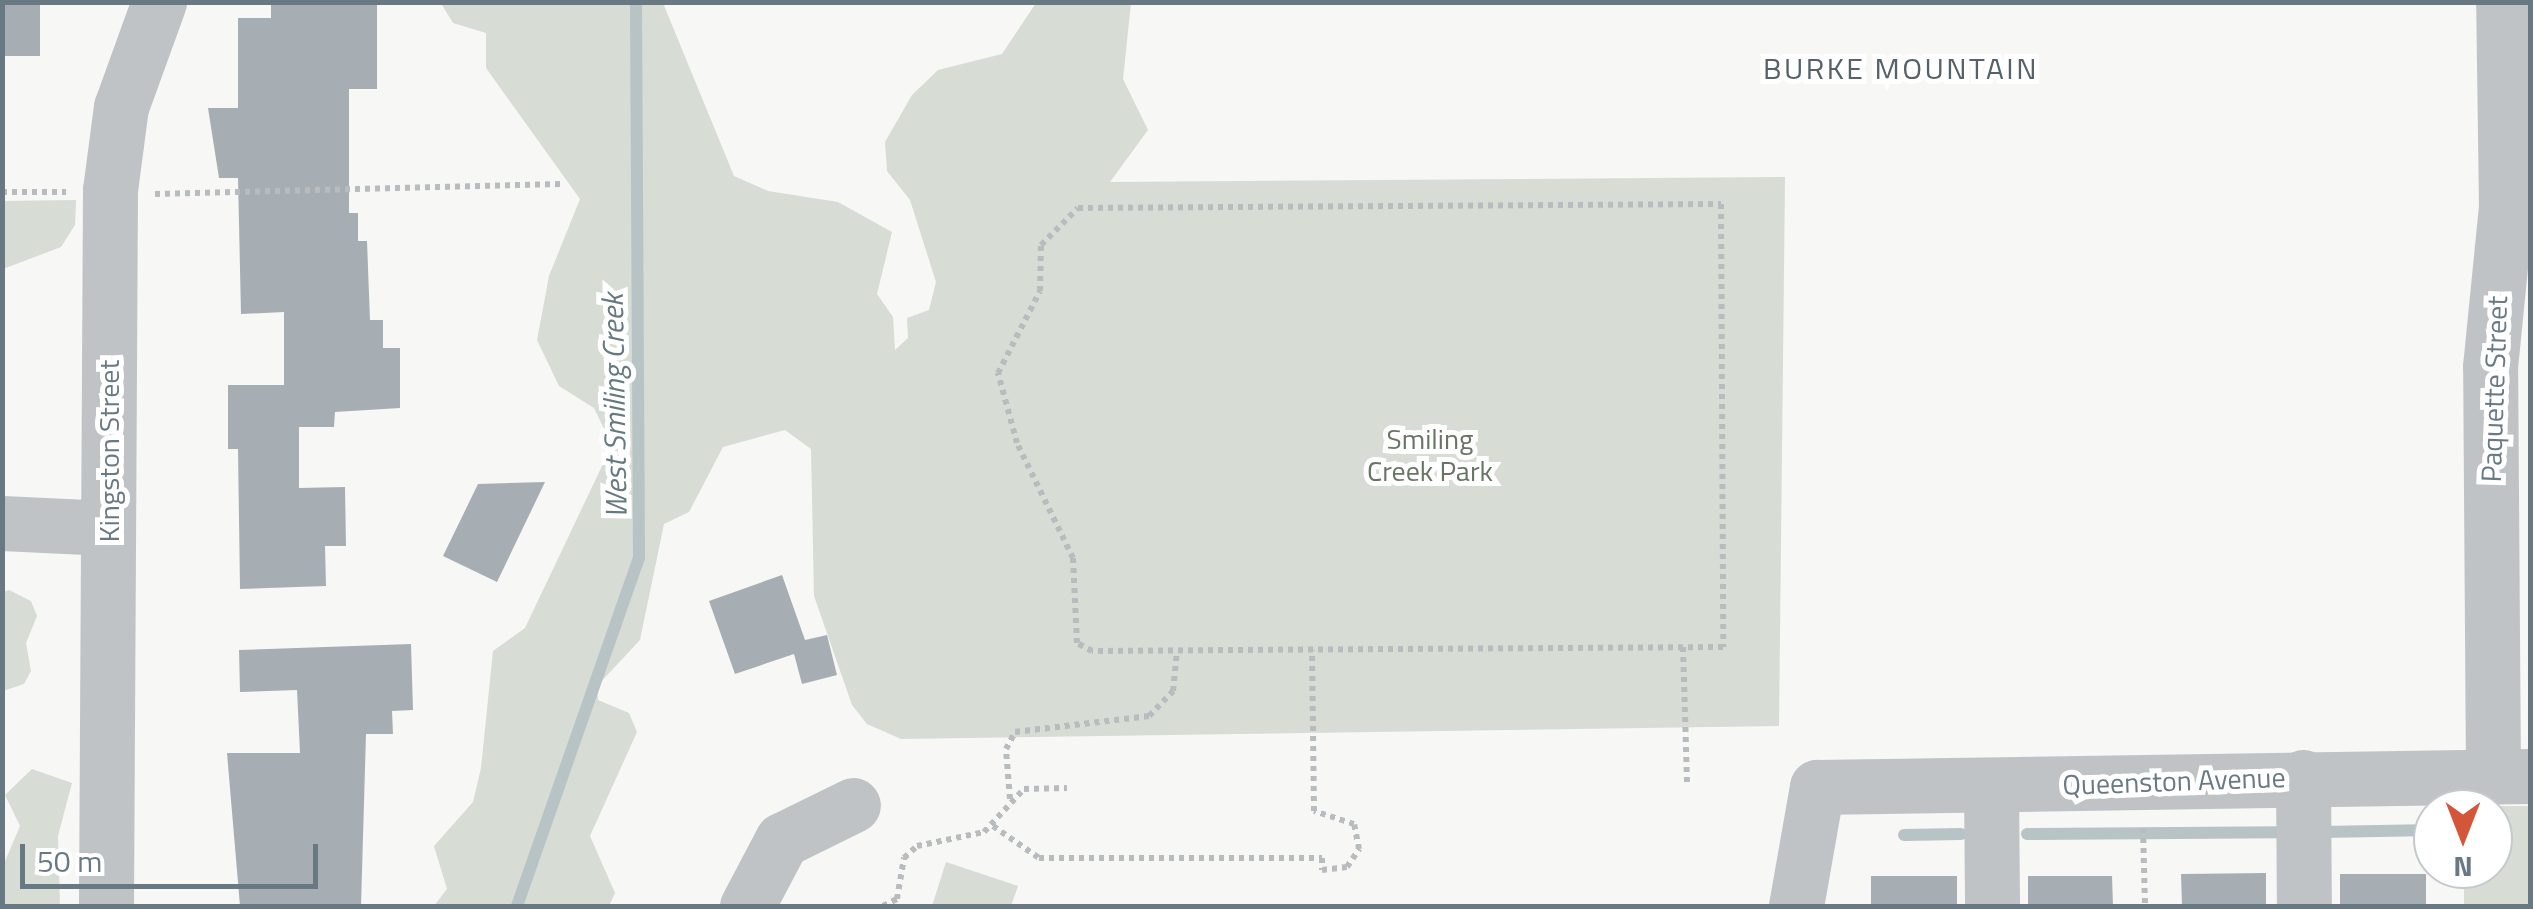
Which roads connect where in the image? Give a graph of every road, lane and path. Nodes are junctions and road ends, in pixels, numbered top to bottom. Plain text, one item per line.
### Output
1 (159, 2) edge
2 (2503, 2) edge
3 (2517, 152) edge
4 (561, 184) dead end
5 (2, 192) edge
6 (68, 192) dead end
7 (154, 194) dead end
8 (2511, 482) edge
9 (2, 524) edge
10 (108, 528) junction
11 (1684, 647) junction
12 (1177, 650) junction
13 (1312, 650) junction
14 (2512, 776) edge
15 (2303, 777) junction
16 (1687, 783) dead end
17 (1991, 786) junction
18 (1067, 788) dead end
19 (1010, 799) junction
20 (853, 805) dead end
21 (993, 826) junction
22 (2143, 826) dead end
23 (106, 906) edge
24 (747, 906) edge
25 (883, 906) edge
26 (1796, 906) edge
27 (1992, 906) edge
28 (2145, 906) edge
29 (2304, 906) edge

1 - 10 street, Kingston Street
2 - 3 street, Paquette Street
3 - 8 street, Paquette Street
4 - 7 path
5 - 6 path
8 - 14 street, Paquette Street
9 - 10 street
10 - 23 street, Kingston Street
11 - 12 path
11 - 13 path
11 - 16 path
12 - 13 path
12 - 19 path
13 - 21 path
14 - 15 street, Queenston Avenue
15 - 17 street, Queenston Avenue
15 - 29 street
17 - 26 street, Queenston Avenue
17 - 27 street
18 - 19 path
19 - 21 path
20 - 24 street
21 - 25 path
22 - 28 path

